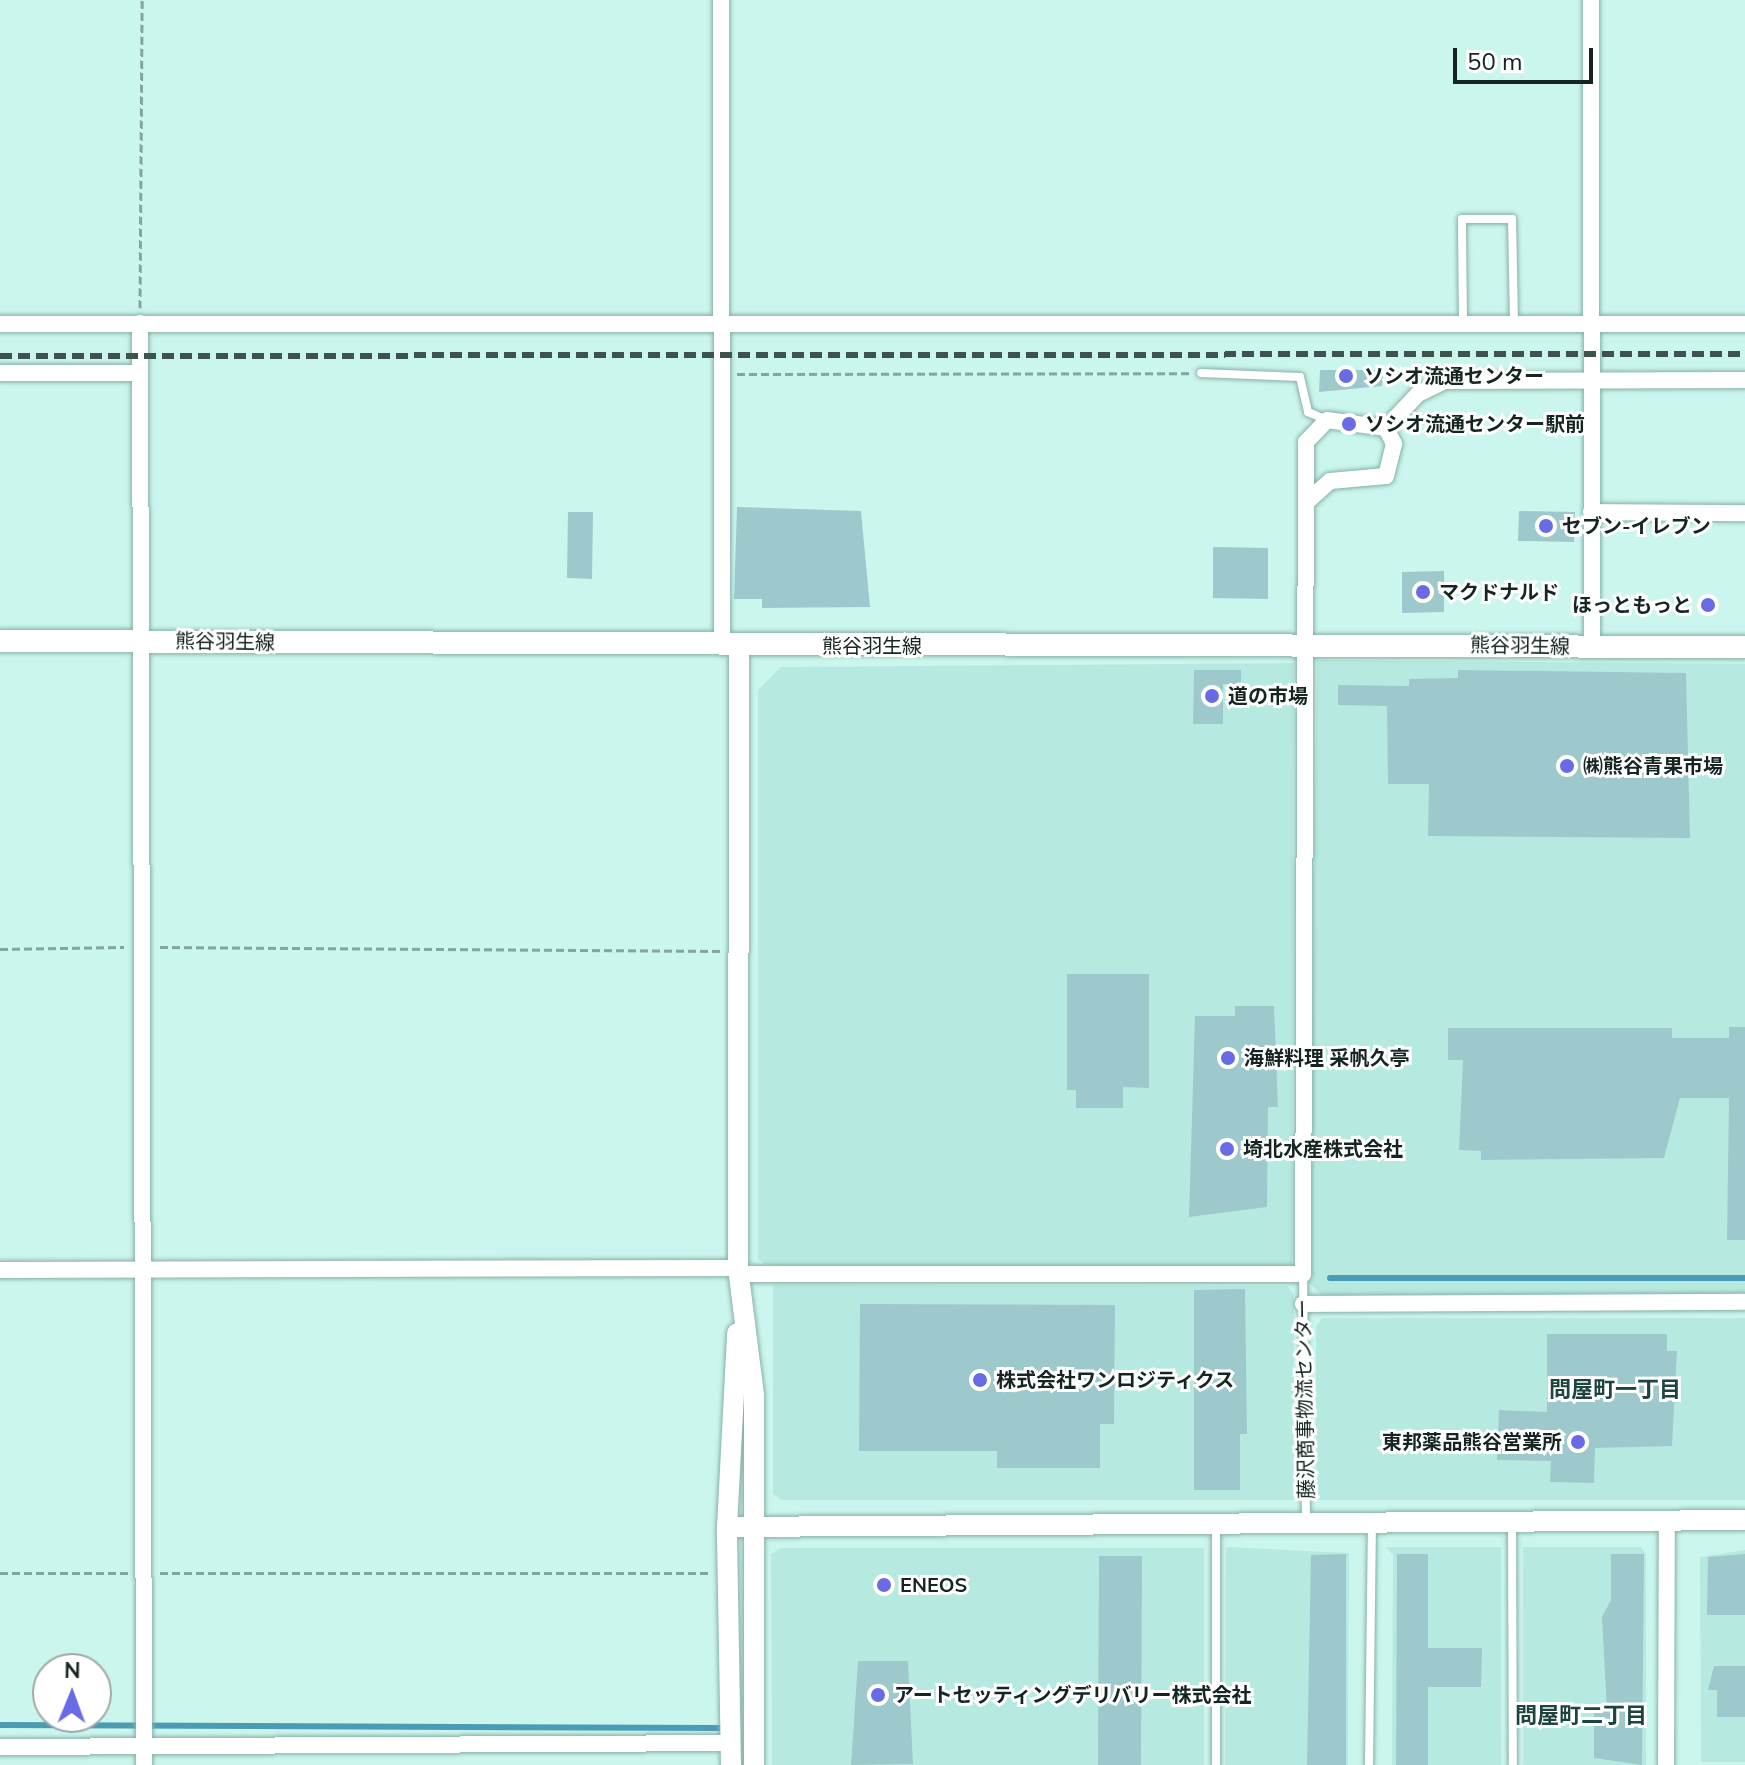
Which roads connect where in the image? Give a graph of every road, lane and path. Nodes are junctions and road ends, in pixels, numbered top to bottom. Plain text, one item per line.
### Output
1 (142, 0) edge
2 (721, 0) edge
3 (1591, 0) edge
4 (720, 322) junction
5 (1463, 322) junction
6 (140, 323) junction
7 (0, 324) edge
8 (1514, 324) junction
9 (1594, 324) junction
10 (1745, 324) edge
11 (0, 373) edge
12 (140, 373) junction
13 (1201, 373) joint
14 (721, 374) junction
15 (1594, 380) junction
16 (1745, 380) edge
17 (1327, 420) junction
18 (1386, 428) junction
19 (1307, 502) junction
20 (1591, 512) junction
21 (1745, 513) edge
22 (0, 641) edge
23 (141, 641) junction
24 (1307, 643) junction
25 (1592, 646) junction
26 (730, 647) junction
27 (1745, 647) edge
28 (144, 947) junction
29 (0, 949) edge
30 (739, 951) junction
31 (0, 1270) edge
32 (143, 1270) junction
33 (738, 1271) junction
34 (1303, 1274) junction
35 (1745, 1302) edge
36 (1303, 1304) junction
37 (740, 1313) junction
38 (1745, 1520) edge
39 (1667, 1521) junction
40 (1512, 1522) junction
41 (1306, 1523) junction
42 (1372, 1523) junction
43 (1216, 1524) junction
44 (727, 1527) junction
45 (753, 1527) junction
46 (0, 1573) edge
47 (143, 1573) junction
48 (728, 1573) junction
49 (144, 1741) junction
50 (731, 1743) junction
51 (0, 1747) edge
52 (144, 1765) edge
53 (731, 1765) edge
54 (754, 1765) edge
55 (1216, 1765) edge
56 (1369, 1765) edge
57 (1513, 1765) edge
58 (1666, 1765) edge

1 - 6 path
2 - 4 street
3 - 9 street
4 - 5 street
4 - 6 street
4 - 14 street
5 - 8 street
5 - 8 lane
6 - 7 street
6 - 12 street
8 - 9 street
9 - 10 street
9 - 15 street
11 - 12 street
12 - 23 street
13 - 14 path
13 - 17 lane
14 - 26 street
15 - 16 street
15 - 18 street
15 - 20 street
17 - 18 street
17 - 19 street
18 - 19 street
19 - 24 street
20 - 21 street
20 - 25 street
22 - 23 main road, 熊谷羽生線
23 - 26 main road, 熊谷羽生線
23 - 28 street
24 - 25 main road, 熊谷羽生線
24 - 26 main road, 熊谷羽生線
24 - 34 street
25 - 27 main road, 熊谷羽生線
26 - 30 street
28 - 29 path
28 - 30 path
28 - 32 street
30 - 33 street
31 - 32 street
32 - 33 street
32 - 47 street
33 - 34 street
33 - 37 street
34 - 36 lane, 藤沢商事物流センター
35 - 36 street
36 - 41 lane, 藤沢商事物流センター
37 - 44 street
37 - 45 street
38 - 39 street
39 - 40 street
39 - 58 street
40 - 42 street
40 - 57 lane
41 - 42 street
41 - 43 street
42 - 56 lane
43 - 45 street
43 - 55 lane
44 - 45 street
44 - 48 street
45 - 54 street
46 - 47 path
47 - 48 path
47 - 49 street
48 - 50 street
49 - 50 street
49 - 51 street
49 - 52 street
50 - 53 street

